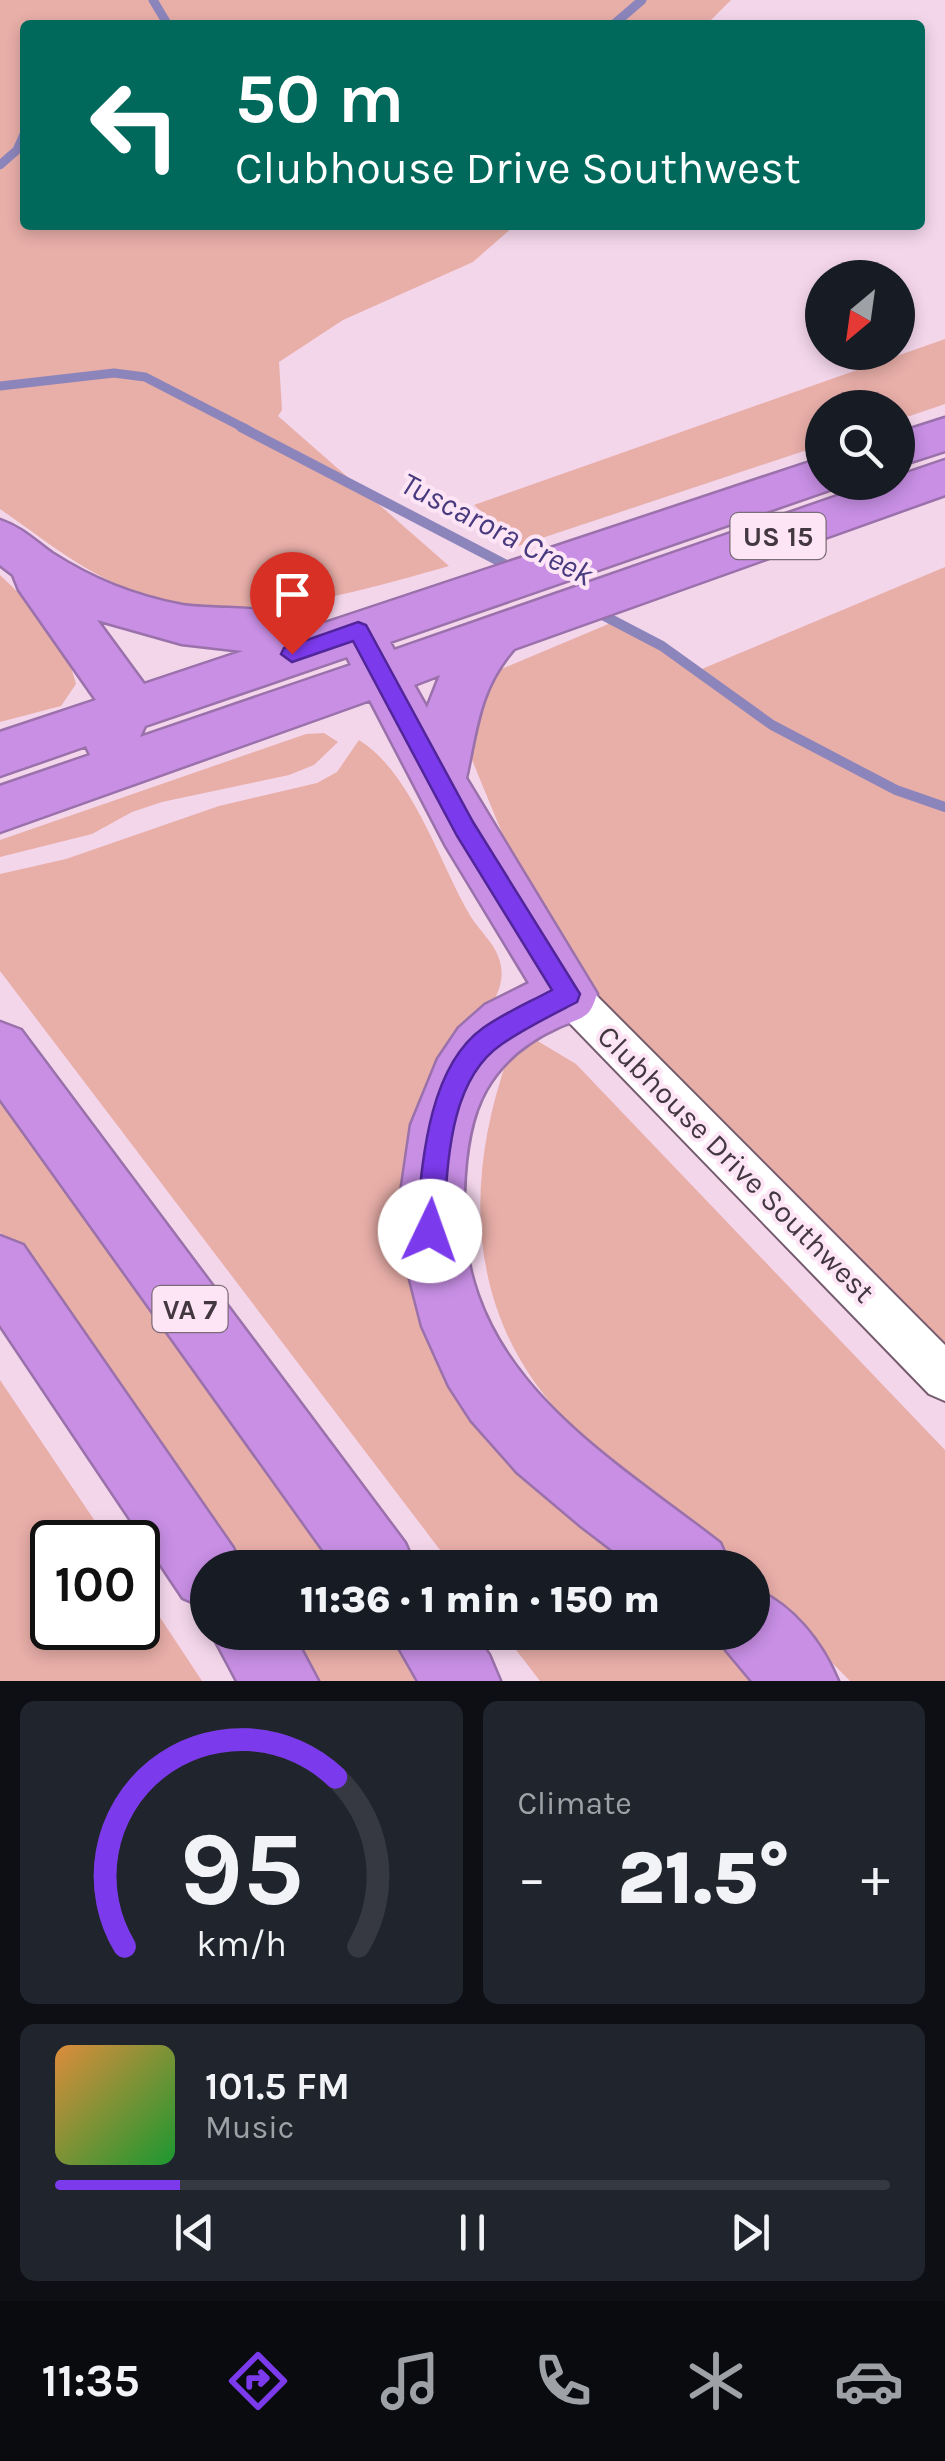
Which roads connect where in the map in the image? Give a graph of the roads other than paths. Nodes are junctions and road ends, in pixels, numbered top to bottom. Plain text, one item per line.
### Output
1 (945, 434) edge
2 (915, 444) edge
3 (945, 477) edge
4 (805, 481) edge
5 (11, 548) edge
6 (510, 614) junction
7 (371, 652) junction
8 (125, 711) junction
9 (250, 720) junction
10 (0, 754) edge
11 (440, 776) junction
12 (23, 801) edge
13 (568, 994) junction
14 (0, 1050) edge
15 (0, 1268) edge
16 (945, 1378) edge
17 (192, 1550) edge
18 (367, 1550) edge
19 (673, 1550) edge
20 (770, 1645) edge
21 (260, 1650) edge
22 (440, 1650) edge
23 (281, 1681) edge
24 (463, 1681) edge
25 (801, 1681) edge

1 - 2 highway
3 - 6 highway, US 15
4 - 6 highway, US 15
5 - 7 highway
5 - 8 highway
6 - 7 highway, US 15
6 - 11 highway
7 - 8 highway
7 - 9 highway, US 15
7 - 11 highway, Clubhouse Drive Southwest
8 - 10 highway
8 - 12 highway
9 - 11 highway
9 - 12 highway, US 15
11 - 13 highway, Clubhouse Drive Southwest
13 - 16 street, Clubhouse Drive Southwest
13 - 19 highway
14 - 18 highway, VA 7
15 - 17 highway
20 - 25 highway
21 - 23 highway
22 - 24 highway

